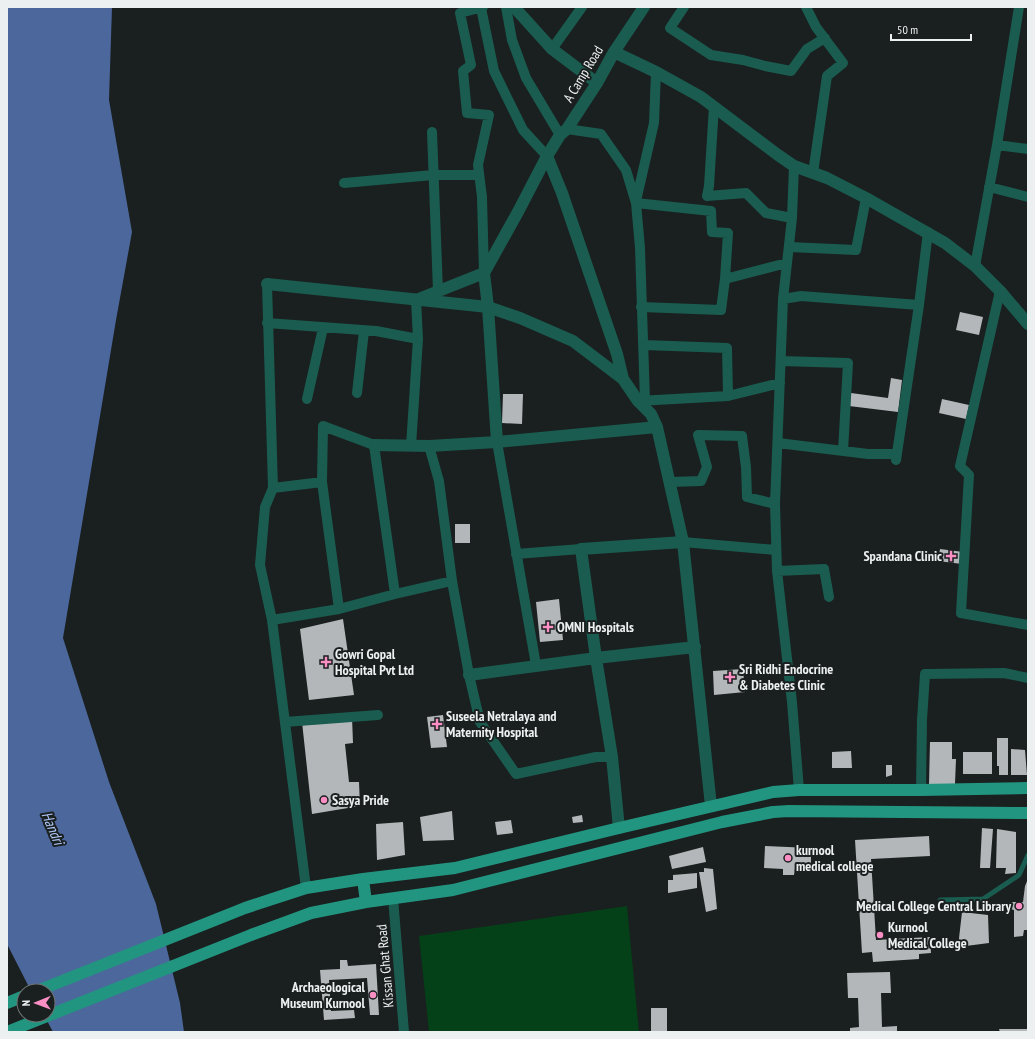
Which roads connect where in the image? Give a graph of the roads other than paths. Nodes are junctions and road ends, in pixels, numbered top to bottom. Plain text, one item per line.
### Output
1 (506, 7) edge
2 (514, 7) edge
3 (582, 7) edge
4 (684, 7) edge
5 (806, 7) edge
6 (1019, 7) edge
7 (482, 8) edge
8 (640, 8) edge
9 (825, 38) junction
10 (552, 49) junction
11 (614, 52) junction
12 (656, 72) junction
13 (597, 83) junction
14 (714, 106) junction
15 (432, 132) dead end
16 (563, 132) junction
17 (997, 145) junction
18 (1028, 148) edge
19 (547, 156) junction
20 (794, 166) junction
21 (813, 174) junction
22 (434, 175) junction
23 (479, 175) junction
24 (344, 183) dead end
25 (989, 188) junction
26 (1028, 197) edge
27 (866, 198) junction
28 (636, 203) junction
29 (792, 218) junction
30 (928, 232) junction
31 (789, 247) junction
32 (787, 263) junction
33 (975, 266) junction
34 (484, 273) junction
35 (725, 279) junction
36 (266, 284) joint
37 (438, 291) junction
38 (1000, 291) junction
39 (783, 299) junction
40 (416, 300) junction
41 (919, 305) junction
42 (488, 307) junction
43 (641, 307) junction
44 (267, 323) junction
45 (1028, 324) edge
46 (323, 328) junction
47 (364, 331) junction
48 (418, 339) junction
49 (644, 345) junction
50 (781, 361) junction
51 (623, 379) junction
52 (780, 383) junction
53 (357, 393) dead end
54 (728, 396) junction
55 (307, 399) dead end
56 (642, 401) junction
57 (657, 427) junction
58 (497, 442) junction
59 (778, 443) junction
60 (374, 445) junction
61 (411, 446) junction
62 (429, 446) junction
63 (843, 451) junction
64 (322, 482) junction
65 (670, 482) junction
66 (273, 488) junction
67 (775, 504) junction
68 (683, 542) junction
69 (581, 549) junction
70 (776, 550) junction
71 (516, 554) junction
72 (777, 571) junction
73 (452, 581) junction
74 (395, 594) junction
75 (829, 597) dead end
76 (339, 609) junction
77 (272, 620) junction
78 (1028, 625) edge
79 (695, 647) junction
80 (596, 658) junction
81 (536, 665) junction
82 (469, 675) junction
83 (1028, 678) edge
84 (378, 715) dead end
85 (285, 722) junction
86 (612, 757) junction
87 (1028, 788) edge
88 (799, 790) junction
89 (921, 790) junction
90 (711, 806) junction
91 (1028, 813) edge
92 (715, 824) junction
93 (618, 828) junction
94 (1028, 855) edge
95 (363, 879) junction
96 (306, 888) junction
97 (393, 898) junction
98 (940, 900) dead end
99 (366, 902) junction
100 (56, 983) edge
101 (7, 1032) edge
102 (404, 1032) edge

1 - 16 street
2 - 10 street
3 - 10 street
4 - 9 street
5 - 9 street
6 - 17 street
7 - 19 street
7 - 23 street
8 - 11 street, A Camp Road
9 - 21 street
10 - 13 street
11 - 12 street
11 - 13 street, A Camp Road
12 - 14 street
12 - 28 street
13 - 16 street, A Camp Road
14 - 20 street
14 - 29 street
15 - 22 street
16 - 19 street, A Camp Road
16 - 28 street
17 - 18 street
17 - 25 street
19 - 34 street, A Camp Road
19 - 51 street
20 - 21 street
20 - 29 street
21 - 27 street
22 - 23 street
22 - 24 street
22 - 37 street
23 - 34 street
25 - 26 street
25 - 33 street
27 - 30 street
27 - 31 street
28 - 35 street
28 - 43 street
29 - 31 street
30 - 33 street
30 - 41 street
31 - 32 street
32 - 35 street
32 - 39 street
33 - 38 street
34 - 37 street
34 - 42 street
35 - 43 street
36 - 40 street
36 - 44 street
37 - 40 street
38 - 45 street
38 - 78 street
39 - 41 street
39 - 50 street
40 - 42 street
40 - 48 street
41 - 63 street
42 - 51 street
42 - 58 street
43 - 49 street
44 - 46 street
44 - 66 street
46 - 47 street
46 - 55 street
47 - 48 street
47 - 53 street
48 - 61 street
49 - 54 street
49 - 56 street
50 - 52 street
50 - 63 street
51 - 56 street
52 - 54 street
52 - 59 street
54 - 56 street
56 - 57 street
57 - 58 street
57 - 65 street
58 - 62 street
58 - 71 street
59 - 63 street
59 - 67 street
60 - 61 street
60 - 64 street
60 - 74 street
61 - 62 street
62 - 73 street
64 - 66 street
64 - 76 street
65 - 67 street
65 - 68 street
66 - 77 street
67 - 70 street
68 - 69 street
68 - 70 street
68 - 79 street
69 - 71 street
69 - 80 street
70 - 72 street
71 - 81 street
72 - 75 street
72 - 88 street
73 - 74 street
73 - 82 street
74 - 76 street
76 - 77 street
77 - 85 street
79 - 80 street
79 - 90 street
80 - 81 street
80 - 86 street
81 - 82 street
82 - 86 street
83 - 89 street
84 - 85 street
85 - 96 street
86 - 93 street
87 - 89 main road
88 - 89 main road
88 - 90 main road
90 - 92 main road
90 - 93 main road
91 - 92 main road
92 - 97 main road
93 - 95 main road
94 - 98 lane
95 - 96 main road
95 - 99 main road
96 - 100 main road
97 - 99 main road
97 - 102 street, Kissan Ghat Road
99 - 101 main road

